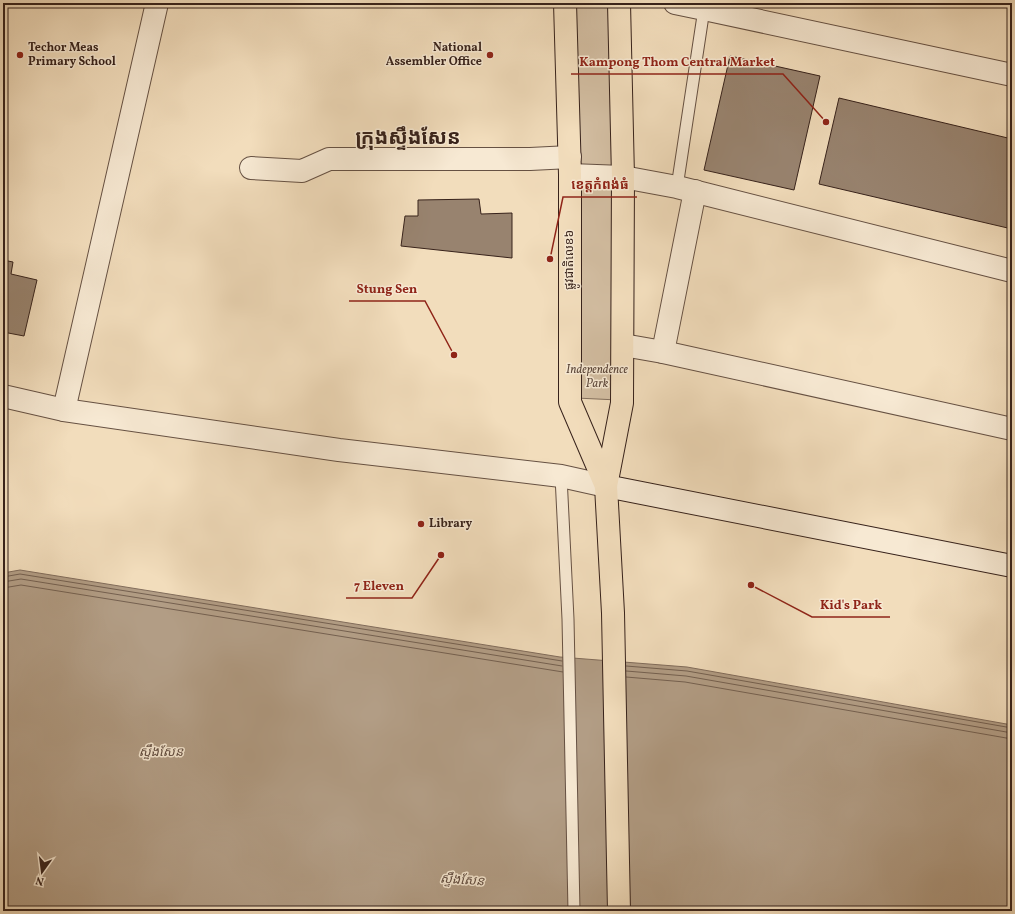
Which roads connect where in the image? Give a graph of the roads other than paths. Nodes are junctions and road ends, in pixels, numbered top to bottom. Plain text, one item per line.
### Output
1 (158, 3) edge
2 (565, 3) edge
3 (619, 3) edge
4 (675, 3) edge
5 (700, 6) edge
6 (1012, 75) edge
7 (570, 166) junction
8 (251, 168) dead end
9 (623, 176) junction
10 (686, 189) junction
11 (1012, 271) edge
12 (623, 345) junction
13 (663, 352) junction
14 (3, 396) edge
15 (64, 410) junction
16 (1012, 429) edge
17 (561, 476) junction
18 (606, 486) junction
19 (1012, 566) edge
20 (574, 911) edge
21 (619, 911) edge

1 - 15 street
2 - 7 main road, ផ្លូវជាតិលេខ៦
3 - 9 main road, ផ្លូវជាតិលេខ៦
4 - 5 street
5 - 6 street
5 - 10 lane
7 - 8 street
7 - 9 street
7 - 18 main road, ផ្លូវជាតិលេខ៦
9 - 10 street
9 - 12 main road, ផ្លូវជាតិលេខ៦
10 - 11 street
10 - 13 street
12 - 13 street
12 - 18 main road, ផ្លូវជាតិលេខ៦
13 - 16 street
14 - 15 street
15 - 17 street
17 - 18 street
17 - 20 lane
18 - 19 street
18 - 21 main road, ផ្លូវជាតិលេខ៦

